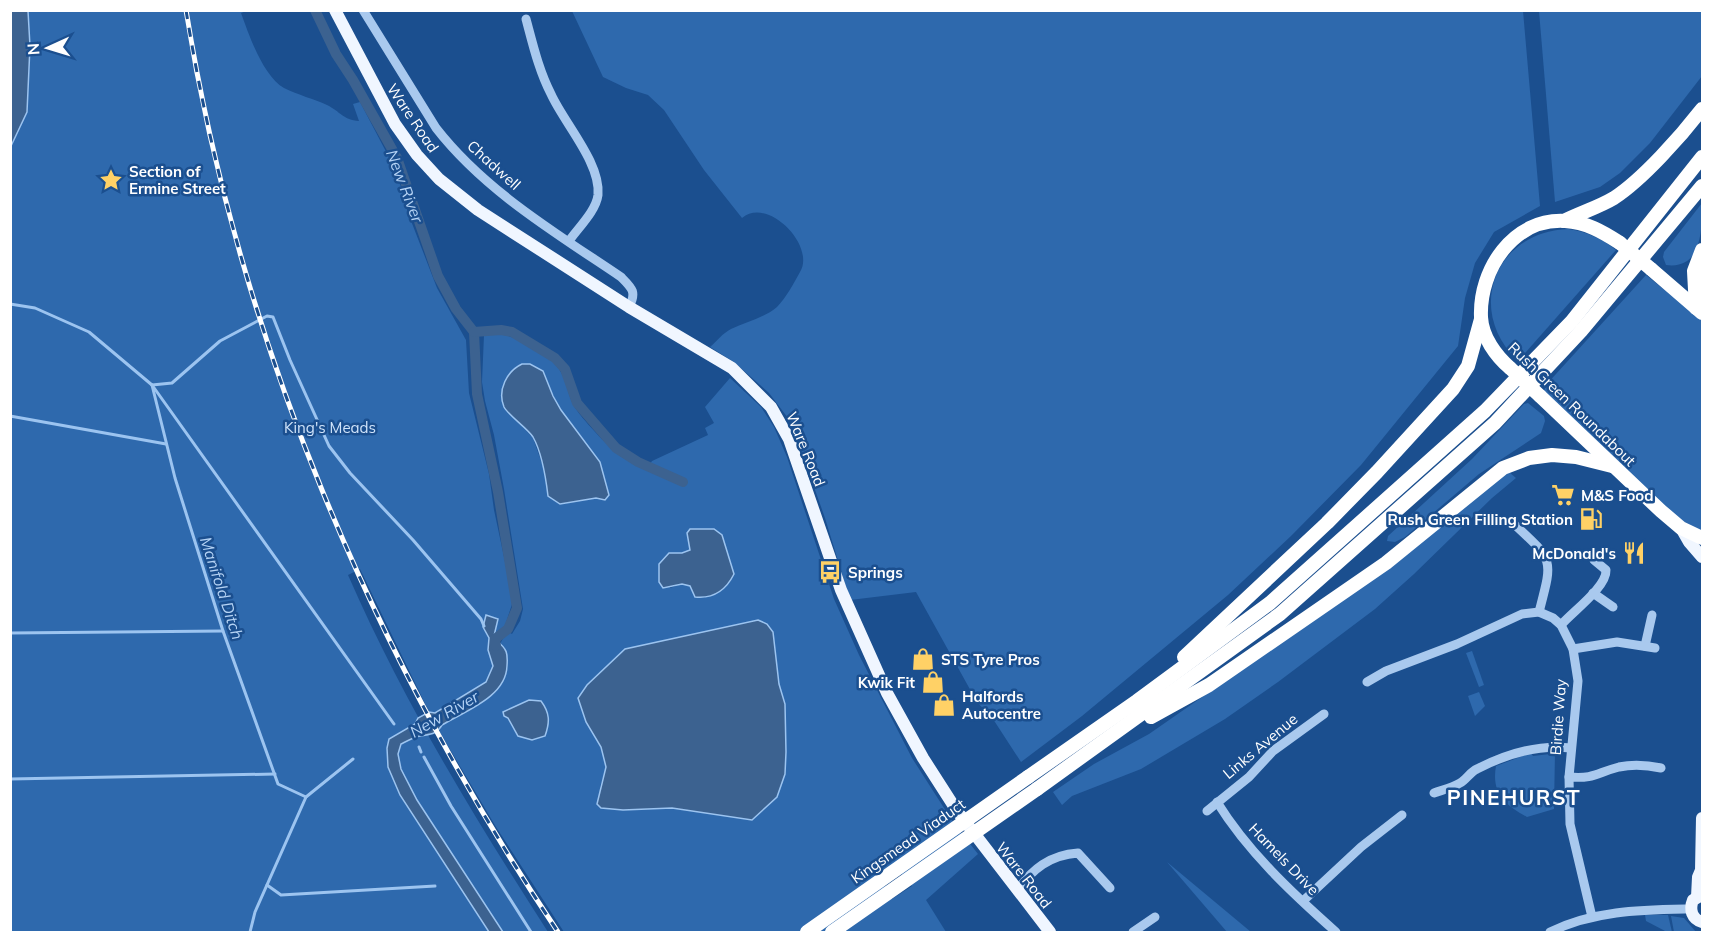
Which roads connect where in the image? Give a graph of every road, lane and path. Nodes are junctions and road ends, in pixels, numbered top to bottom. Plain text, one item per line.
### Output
1 (335, 10) edge
2 (363, 10) edge
3 (526, 19) dead end
4 (1702, 109) edge
5 (1702, 157) edge
6 (1702, 186) edge
7 (1564, 221) junction
8 (568, 242) junction
9 (1702, 250) edge
10 (629, 307) junction
11 (1699, 310) edge
12 (1481, 319) junction
13 (1612, 466) junction
14 (1515, 525) dead end
15 (1681, 528) junction
16 (1702, 538) edge
17 (1702, 557) edge
18 (1594, 560) dead end
19 (1593, 594) junction
20 (1613, 607) dead end
21 (1539, 612) junction
22 (1652, 615) dead end
23 (1561, 625) junction
24 (1645, 646) junction
25 (1655, 648) dead end
26 (1573, 649) junction
27 (1367, 682) dead end
28 (1137, 701) junction
29 (1324, 714) dead end
30 (1103, 743) junction
31 (1571, 748) junction
32 (1661, 768) dead end
33 (1569, 777) junction
34 (1434, 793) dead end
35 (1217, 802) junction
36 (1207, 811) dead end
37 (1402, 815) dead end
38 (1702, 818) edge
39 (1702, 871) edge
40 (1110, 888) dead end
41 (1017, 891) junction
42 (1700, 896) edge
43 (1304, 901) junction
44 (1691, 909) junction
45 (1155, 917) dead end
46 (1592, 917) junction
47 (1700, 925) edge
48 (807, 933) edge
49 (832, 933) edge
50 (1050, 933) edge
51 (1133, 933) edge
52 (1336, 933) edge
53 (1550, 933) edge

1 - 10 main road, Ware Road
2 - 8 street, Chadwell
3 - 8 street
4 - 7 highway
5 - 28 highway
6 - 30 highway
7 - 11 highway, Rush Green Roundabout, bridge
7 - 12 highway, Rush Green Roundabout
8 - 10 street, Chadwell
9 - 11 highway
10 - 41 main road, Ware Road
12 - 13 highway, Rush Green Roundabout, bridge
12 - 28 highway
13 - 15 highway, Rush Green Roundabout
13 - 30 highway
14 - 21 street
15 - 16 highway, Rush Green Roundabout
15 - 17 main road
18 - 19 street
19 - 20 street
19 - 23 street
21 - 23 street
21 - 27 street
22 - 24 street
23 - 26 street, Birdie Way
24 - 25 street
24 - 26 street
26 - 31 street, Birdie Way
28 - 48 highway, Kingsmead Viaduct, bridge
29 - 35 street, Links Avenue
30 - 49 highway, Kingsmead Viaduct, bridge
31 - 33 street, Birdie Way
31 - 34 street
32 - 33 street
33 - 46 street, Birdie Way
35 - 36 street, Links Avenue
35 - 43 street, Hamels Drive
37 - 43 street
38 - 39 main road
39 - 42 main road
40 - 41 street
41 - 50 main road, Ware Road
42 - 44 main road
43 - 52 street, Hamels Drive
44 - 46 street
44 - 47 main road
45 - 51 street
46 - 53 street

